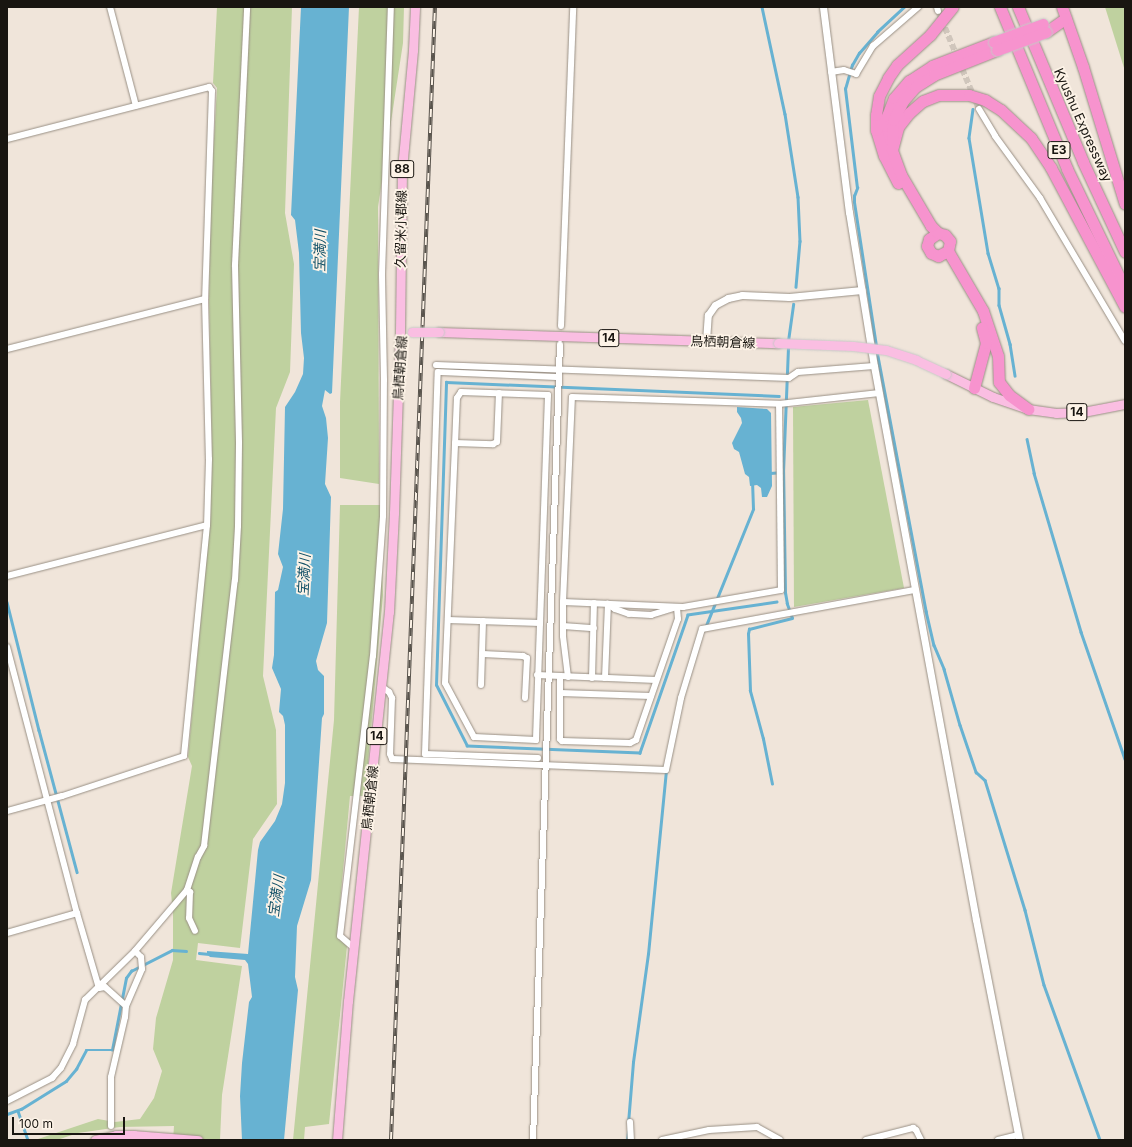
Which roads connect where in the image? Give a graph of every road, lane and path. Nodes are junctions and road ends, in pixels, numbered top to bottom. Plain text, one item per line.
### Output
1 (110, 7) edge
2 (247, 7) edge
3 (390, 7) edge
4 (415, 7) edge
5 (573, 7) edge
6 (823, 7) edge
7 (918, 7) edge
8 (953, 7) edge
9 (1000, 7) edge
10 (1018, 7) edge
11 (1062, 7) edge
12 (1066, 18) junction
13 (996, 46) junction
14 (831, 72) junction
15 (136, 106) junction
16 (979, 109) tunnel mouth
17 (7, 139) edge
18 (892, 150) junction
19 (894, 176) junction
20 (1125, 204) edge
21 (934, 236) junction
22 (1125, 252) edge
23 (945, 254) junction
24 (1125, 289) edge
25 (862, 290) junction
26 (205, 299) junction
27 (1125, 307) edge
28 (561, 326) dead end
29 (400, 331) junction
30 (1125, 340) edge
31 (706, 341) junction
32 (994, 341) junction
33 (560, 344) dead end
34 (7, 349) edge
35 (436, 365) dead end
36 (874, 366) junction
37 (559, 374) junction
38 (974, 388) junction
39 (499, 393) junction
40 (879, 393) junction
41 (779, 404) junction
42 (1125, 404) edge
43 (1028, 409) junction
44 (455, 443) junction
45 (207, 525) junction
46 (7, 576) edge
47 (915, 590) junction
48 (563, 602) junction
49 (594, 603) junction
50 (608, 604) junction
51 (677, 607) junction
52 (448, 620) junction
53 (483, 621) junction
54 (540, 623) junction
55 (563, 626) junction
56 (594, 628) junction
57 (7, 647) edge
58 (483, 654) junction
59 (537, 675) junction
60 (549, 675) junction
61 (560, 676) junction
62 (568, 676) junction
63 (592, 678) junction
64 (605, 678) junction
65 (656, 680) junction
66 (481, 685) dead end
67 (382, 687) junction
68 (560, 693) junction
69 (651, 696) junction
70 (525, 698) dead end
71 (538, 758) dead end
72 (465, 759) junction
73 (546, 765) junction
74 (50, 799) junction
75 (7, 811) edge
76 (187, 890) junction
77 (77, 913) junction
78 (195, 931) dead end
79 (7, 933) edge
80 (354, 948) junction
81 (135, 951) junction
82 (99, 988) junction
83 (126, 1006) junction
84 (7, 1101) edge
85 (630, 1122) dead end
86 (111, 1126) dead end
87 (1018, 1138) edge
88 (95, 1140) edge
89 (198, 1140) edge
90 (337, 1140) edge
91 (533, 1140) edge
92 (631, 1140) edge
93 (662, 1140) edge
94 (780, 1140) edge
95 (866, 1140) edge
96 (921, 1140) edge
97 (998, 1140) edge

1 - 15 street
2 - 76 street
3 - 80 street
4 - 29 main road, 久留米小郡線 / 88
5 - 28 street
6 - 14 street
7 - 14 street
8 - 19 highway
9 - 24 highway, E3
10 - 22 highway, Kyushu Expressway / E3
11 - 12 highway
12 - 13 highway, bridge
12 - 20 highway
13 - 18 highway
13 - 19 highway
14 - 25 street
15 - 17 street
15 - 26 street
16 - 30 street
18 - 21 highway
18 - 27 highway
19 - 21 highway
21 - 23 highway
21 - 23 highway
23 - 32 highway
23 - 38 highway
25 - 31 street
25 - 36 street
26 - 34 street
26 - 45 street
29 - 31 main road, 鳥栖朝倉線 / 14, bridge
29 - 67 main road, 鳥栖朝倉線 / 14
31 - 38 main road, 鳥栖朝倉線 / 14, bridge
32 - 38 highway
32 - 43 highway
33 - 37 street
35 - 37 street
36 - 37 street
36 - 40 street
37 - 60 street
37 - 72 street
38 - 43 main road, 鳥栖朝倉線 / 14
39 - 44 street
39 - 44 street
39 - 54 street
40 - 41 street
40 - 47 street
41 - 48 street
41 - 51 street
42 - 43 main road, 鳥栖朝倉線 / 14
44 - 52 street
45 - 46 street
45 - 74 street
47 - 73 street
47 - 87 street
48 - 49 street
48 - 55 street
49 - 50 street
49 - 56 street
50 - 51 street
50 - 51 street
50 - 64 street
51 - 65 street
52 - 53 street
52 - 59 street
53 - 54 street
53 - 58 street
54 - 59 street
55 - 56 street
55 - 62 street
56 - 63 street
57 - 74 street
58 - 66 street
58 - 70 street
59 - 60 street
60 - 61 street
60 - 73 street
61 - 62 street
61 - 68 street
62 - 63 street
63 - 64 street
64 - 65 street
65 - 69 street
67 - 72 street
67 - 80 main road, 鳥栖朝倉線 / 14
68 - 69 street
68 - 69 street
71 - 72 street
72 - 73 street
73 - 91 street
74 - 75 street
74 - 77 street
76 - 78 street
76 - 81 street
77 - 79 street
77 - 82 street
80 - 90 main road, 鳥栖朝倉線 / 14
81 - 82 street
81 - 83 street
82 - 83 street
82 - 84 street
83 - 86 street
85 - 92 street
87 - 97 street
88 - 89 main road
93 - 94 street
95 - 96 street

